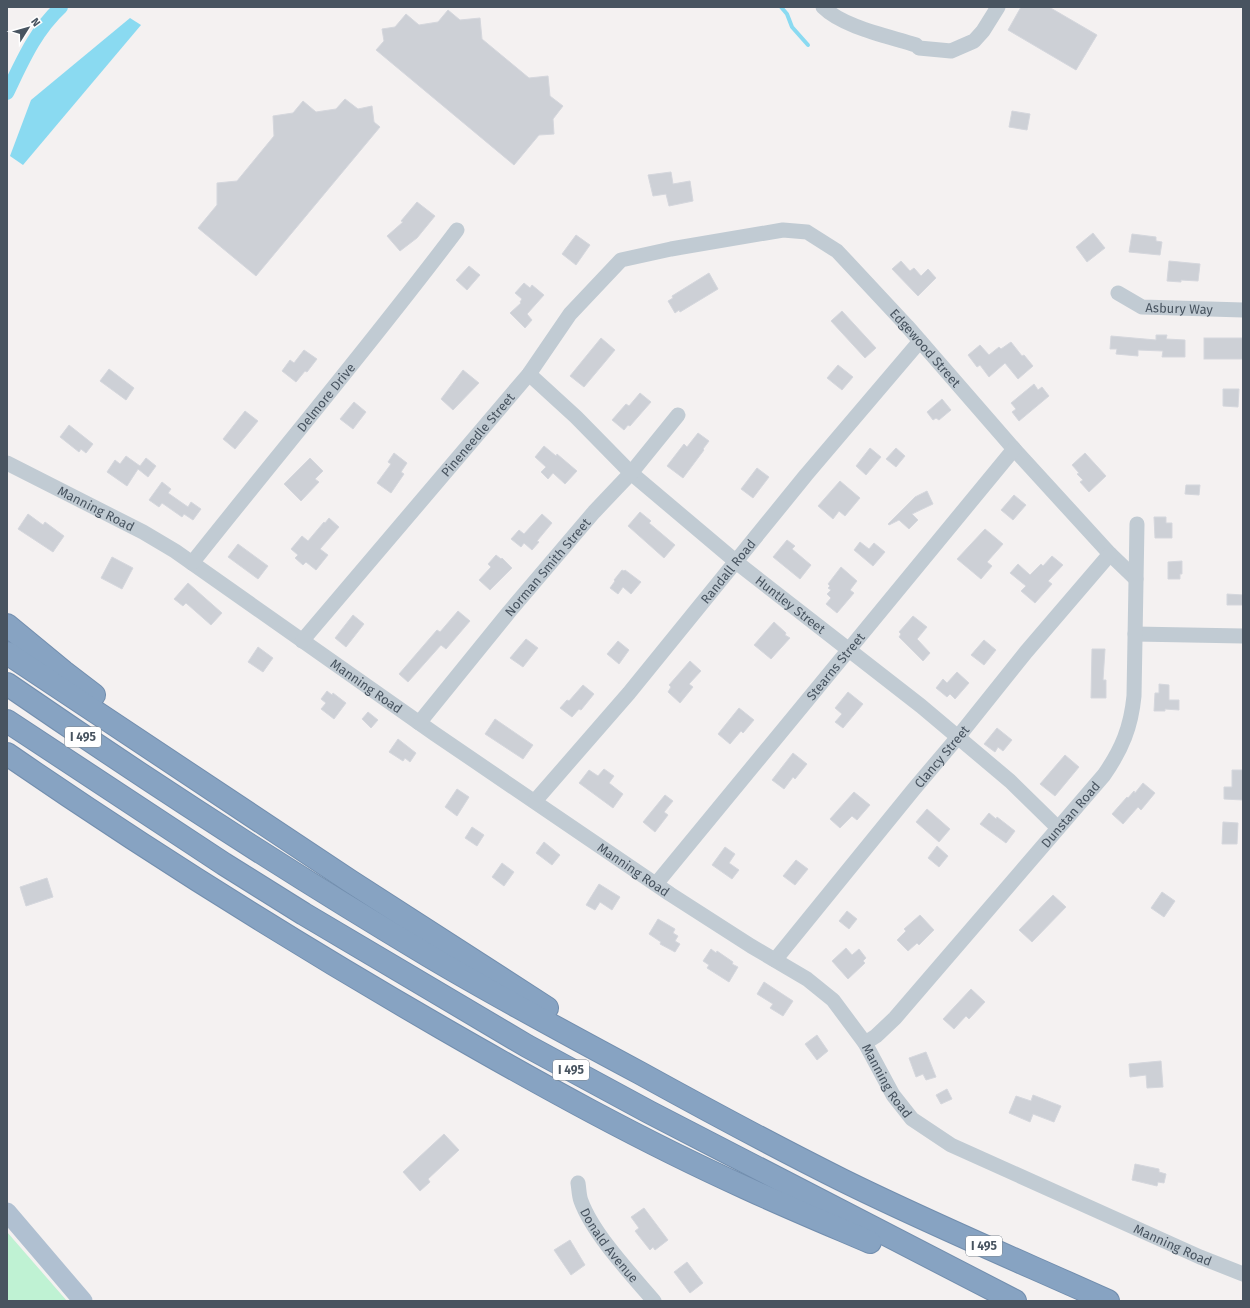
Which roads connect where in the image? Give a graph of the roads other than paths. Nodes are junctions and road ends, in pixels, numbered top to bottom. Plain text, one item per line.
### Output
1 (822, 7) edge
2 (998, 7) edge
3 (457, 230) dead end
4 (664, 250) joint
5 (1118, 293) dead end
6 (1243, 310) edge
7 (920, 341) junction
8 (529, 374) junction
9 (678, 414) dead end
10 (1014, 449) junction
11 (7, 463) edge
12 (631, 473) junction
13 (1137, 524) dead end
14 (1110, 554) junction
15 (736, 561) junction
16 (192, 563) junction
17 (1136, 579) junction
18 (7, 625) edge
19 (1135, 634) junction
20 (1243, 636) edge
21 (302, 641) junction
22 (848, 649) junction
23 (7, 653) edge
24 (7, 684) edge
25 (7, 721) edge
26 (419, 723) junction
27 (958, 737) junction
28 (7, 754) edge
29 (7, 765) edge
30 (175, 765) junction
31 (535, 801) junction
32 (1058, 828) junction
33 (117, 829) junction
34 (656, 884) junction
35 (774, 960) junction
36 (865, 1043) junction
37 (703, 1108) junction
38 (578, 1183) dead end
39 (7, 1212) edge
40 (1243, 1274) edge
41 (83, 1301) edge
42 (654, 1301) edge
43 (1007, 1301) edge
44 (1015, 1301) edge
45 (1108, 1301) edge

1 - 2 street
3 - 16 street, Delmore Drive
4 - 7 street, Edgewood Street
4 - 8 street, Pineneedle Street
5 - 6 street, Asbury Way
7 - 10 street, Edgewood Street
7 - 15 street, Randall Road
8 - 12 street, Huntley Street
8 - 21 street, Pineneedle Street
9 - 12 street, Norman Smith Street
10 - 14 street, Edgewood Street
10 - 22 street, Stearns Street
11 - 16 street, Manning Road
12 - 15 street, Huntley Street
12 - 26 street, Norman Smith Street
13 - 17 street, Dunstan Road
14 - 17 street, Edgewood Street
14 - 27 street, Clancy Street
15 - 22 street, Huntley Street
15 - 31 street, Randall Road
16 - 21 street, Manning Road
17 - 19 street, Dunstan Road
18 - 30 highway
19 - 20 street
19 - 32 street, Dunstan Road
21 - 26 street, Manning Road
22 - 27 street, Huntley Street
22 - 34 street, Stearns Street
23 - 30 highway
24 - 37 highway, I 495
25 - 44 highway, I 495
26 - 31 street, Manning Road
27 - 32 street, Huntley Street
27 - 35 street, Clancy Street
28 - 33 highway
29 - 33 highway
30 - 37 highway
31 - 34 street, Manning Road
32 - 36 street, Dunstan Road
33 - 43 highway
34 - 35 street, Manning Road
35 - 36 street, Manning Road
36 - 40 street, Manning Road
37 - 45 highway, I 495
38 - 42 street, Donald Avenue
39 - 41 main road

